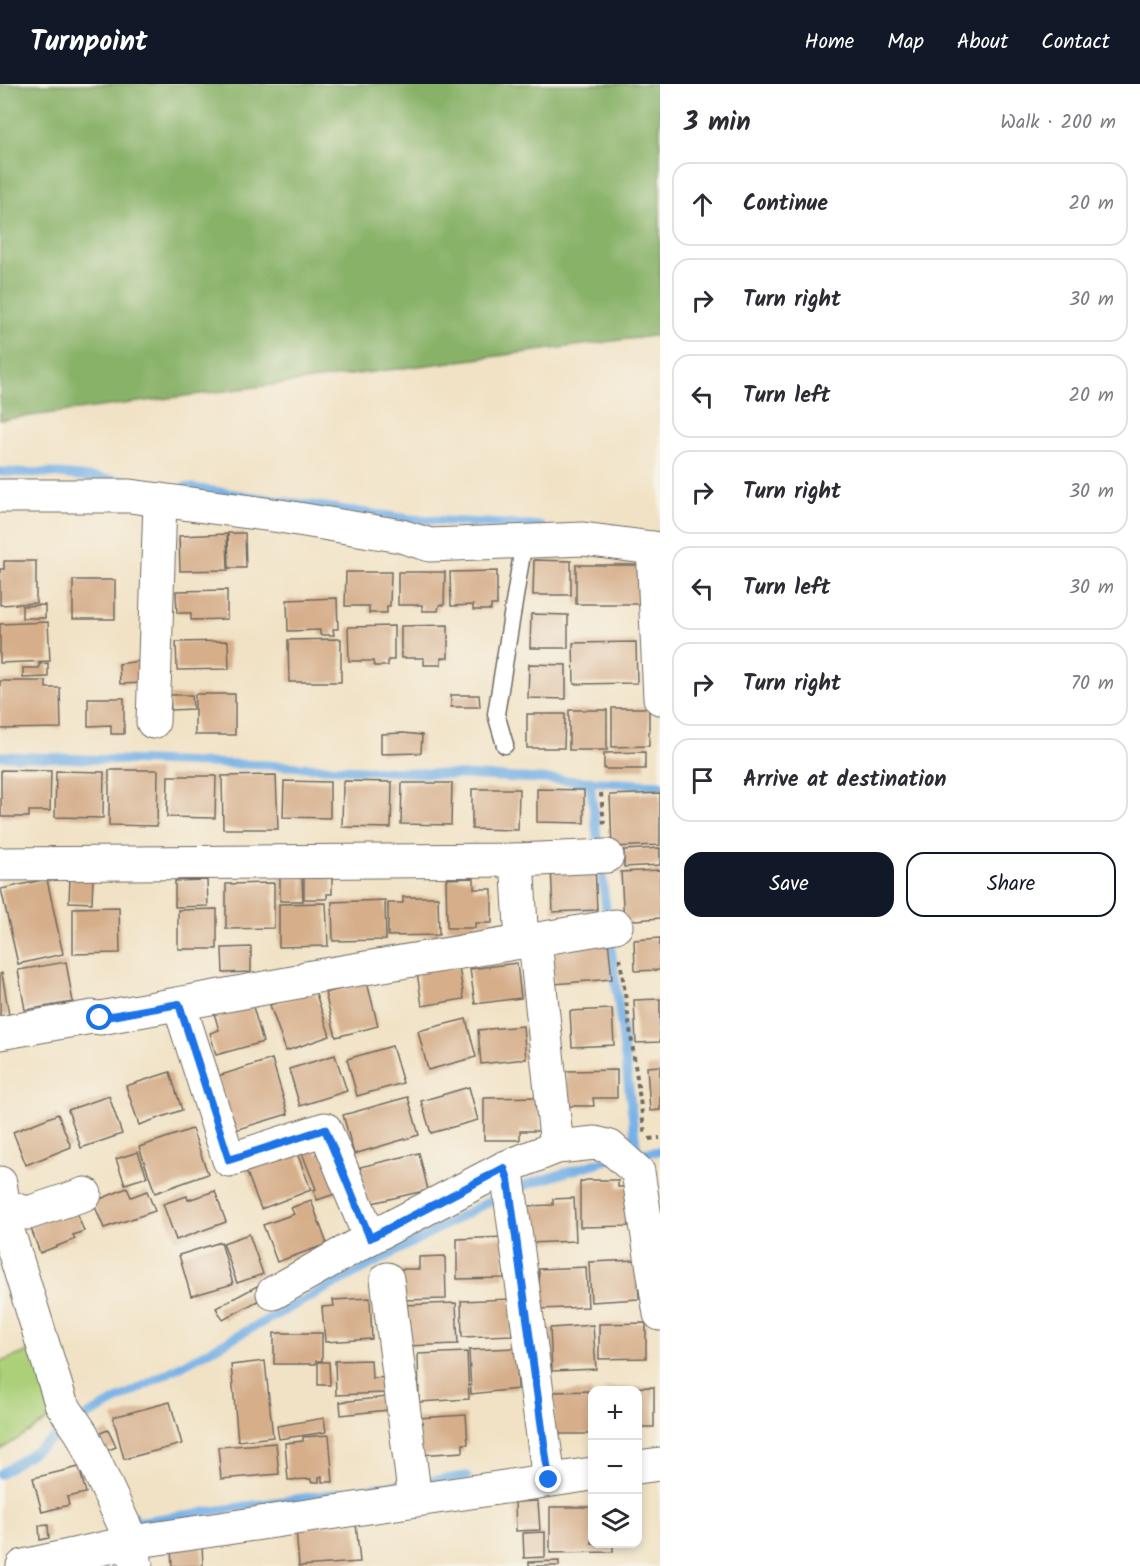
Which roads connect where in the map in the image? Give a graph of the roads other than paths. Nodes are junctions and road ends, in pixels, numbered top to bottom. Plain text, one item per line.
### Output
1 (0, 496) edge
2 (160, 500) junction
3 (524, 541) junction
4 (657, 548) edge
5 (660, 698) edge
6 (153, 722) dead end
7 (505, 745) dead end
8 (601, 856) road end
9 (517, 860) junction
10 (0, 864) edge
11 (610, 927) road end
12 (525, 936) junction
13 (179, 1004) junction
14 (0, 1033) edge
15 (557, 1147) junction
16 (508, 1184) junction
17 (85, 1194) dead end
18 (2, 1199) edge
19 (370, 1238) junction
20 (655, 1249) edge
21 (387, 1279) dead end
22 (273, 1293) dead end
23 (660, 1314) edge
24 (660, 1464) edge
25 (642, 1466) edge
26 (588, 1475) edge
27 (549, 1480) junction
28 (415, 1500) junction
29 (134, 1554) edge
30 (23, 1566) edge

1 - 2 street
2 - 3 street
2 - 6 street
3 - 4 street
3 - 7 lane
4 - 5 street
8 - 9 street
9 - 10 street
9 - 12 street
11 - 12 street
12 - 13 street
12 - 15 street
13 - 14 street
13 - 19 street
15 - 16 street
15 - 20 street
16 - 19 street
16 - 27 street
17 - 18 street
18 - 29 street
19 - 22 street
20 - 23 street
21 - 28 street
24 - 25 street
26 - 27 street
27 - 28 street
28 - 29 street
29 - 30 street

